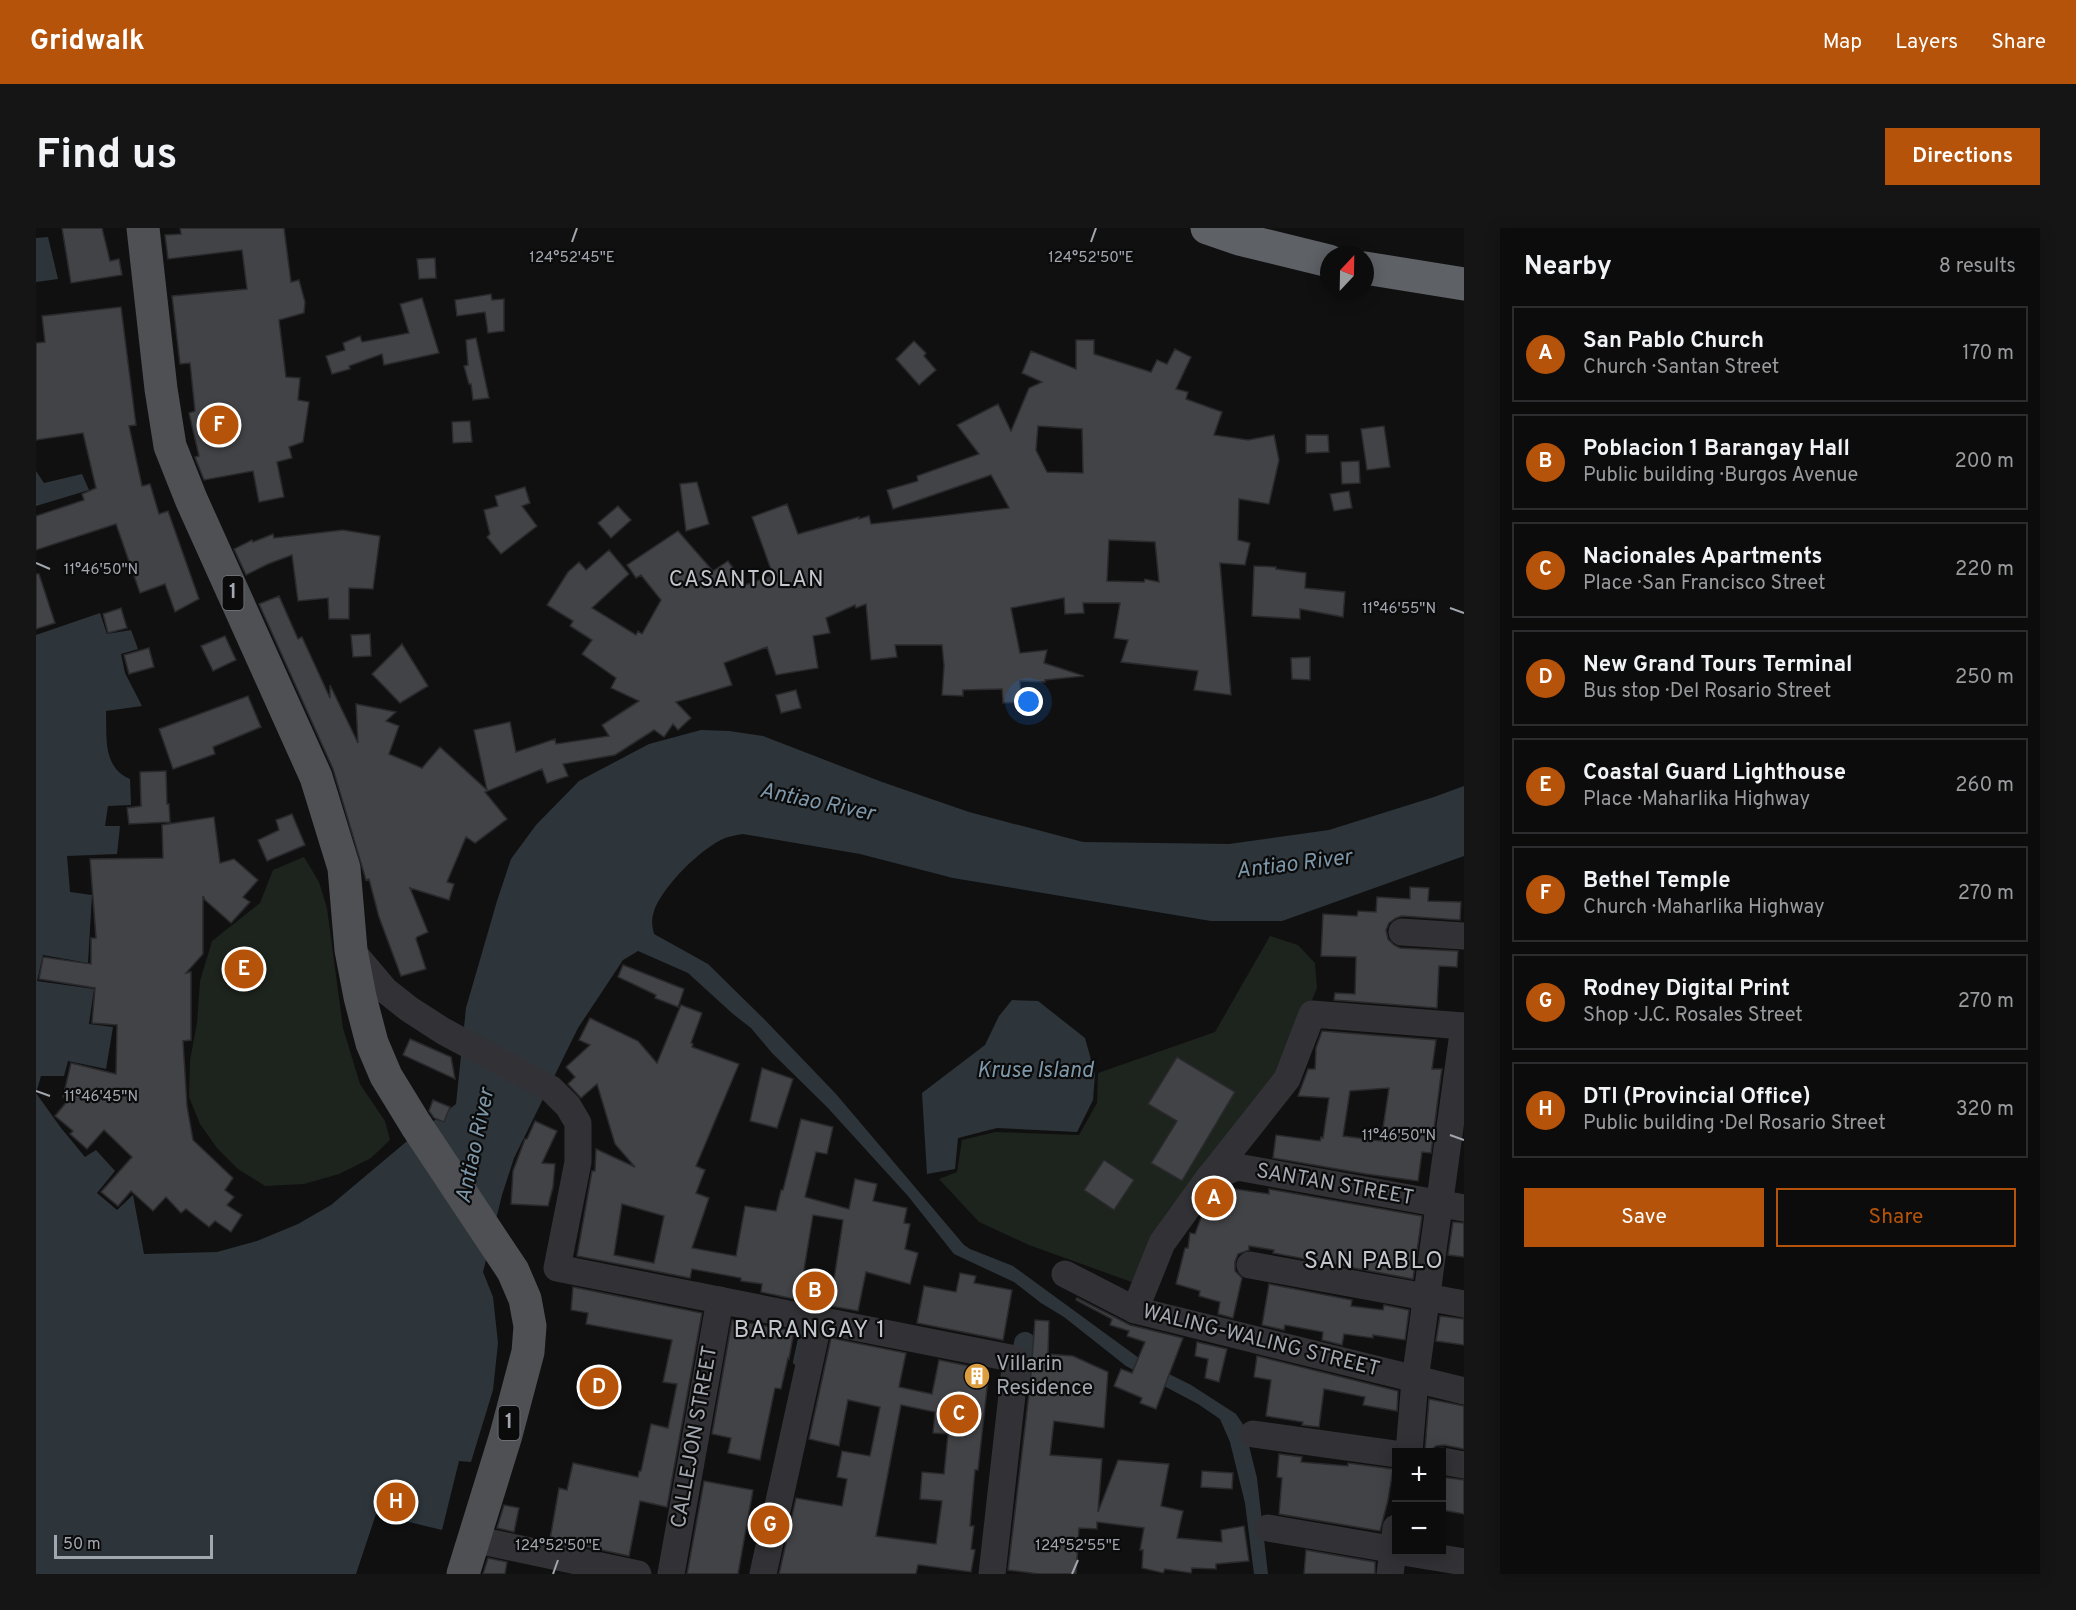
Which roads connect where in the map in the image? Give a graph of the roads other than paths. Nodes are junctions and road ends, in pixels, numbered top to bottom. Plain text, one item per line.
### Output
1 (143, 228) edge
2 (1207, 228) edge
3 (1320, 259) edge
4 (1374, 269) edge
5 (1464, 285) edge
6 (1402, 932) dead end
7 (1464, 936) edge
8 (351, 950) junction
9 (1464, 1026) edge
10 (1458, 1112) edge
11 (1208, 1179) junction
12 (1451, 1206) edge
13 (1250, 1265) dead end
14 (1065, 1274) dead end
15 (1427, 1297) junction
16 (720, 1300) junction
17 (1464, 1304) edge
18 (1135, 1310) junction
19 (819, 1320) junction
20 (1414, 1380) junction
21 (1464, 1391) edge
22 (1253, 1434) dead end
23 (1408, 1448) edge
24 (1392, 1453) edge
25 (1446, 1462) edge
26 (1464, 1465) edge
27 (1268, 1528) dead end
28 (473, 1539) junction
29 (1392, 1550) edge
30 (1427, 1556) edge
31 (1464, 1562) edge
32 (463, 1574) edge
33 (638, 1574) edge
34 (671, 1574) edge
35 (763, 1574) edge
36 (992, 1574) edge

1 - 8 main road, 1
2 - 3 highway
4 - 5 highway
6 - 7 street
8 - 16 street
8 - 28 main road, 1
9 - 10 street
9 - 11 street
10 - 12 street
11 - 12 street, SANTAN STREET
11 - 18 street
12 - 15 street
13 - 15 street
14 - 18 street, WALING-WALING STREET
15 - 17 street
15 - 20 street
16 - 19 street
16 - 34 street, CALLEJON STREET
18 - 20 street, WALING-WALING STREET
19 - 35 street
19 - 36 street
20 - 21 street, WALING-WALING STREET
20 - 23 street
22 - 24 street
25 - 26 street
27 - 29 street
28 - 32 main road, 1
28 - 33 street
30 - 31 street

